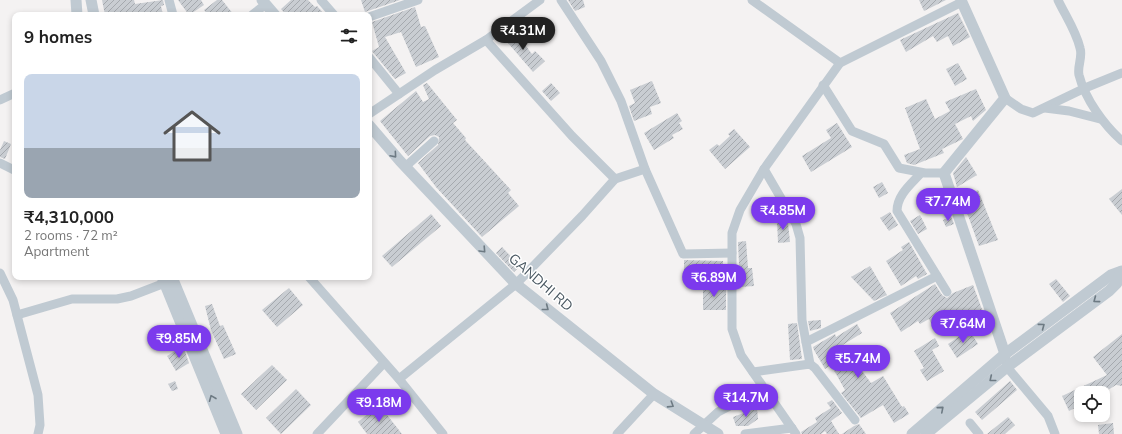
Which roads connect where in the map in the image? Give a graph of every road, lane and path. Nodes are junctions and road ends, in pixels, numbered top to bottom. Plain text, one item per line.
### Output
1 (76, 0) edge
2 (91, 0) edge
3 (169, 0) edge
4 (321, 0) edge
5 (418, 0) edge
6 (540, 0) edge
7 (561, 0) edge
8 (752, 0) edge
9 (1058, 0) edge
10 (962, 1) edge
11 (264, 2) edge
12 (78, 12) edge
13 (93, 12) edge
14 (172, 12) edge
15 (255, 12) edge
16 (272, 12) edge
17 (331, 12) edge
18 (372, 16) edge
19 (486, 40) junction
20 (372, 61) edge
21 (840, 63) junction
22 (1122, 73) edge
23 (823, 85) junction
24 (1085, 88) junction
25 (12, 94) edge
26 (399, 94) junction
27 (1005, 98) junction
28 (0, 100) edge
29 (1044, 108) junction
30 (372, 112) edge
31 (1100, 119) junction
32 (372, 128) edge
33 (434, 142) dead end
34 (1122, 142) edge
35 (0, 163) edge
36 (405, 167) junction
37 (12, 169) edge
38 (645, 169) junction
39 (764, 169) junction
40 (921, 173) junction
41 (944, 173) junction
42 (615, 179) junction
43 (732, 253) junction
44 (0, 273) edge
45 (937, 276) junction
46 (1118, 278) edge
47 (166, 280) edge
48 (168, 280) edge
49 (168, 280) edge
50 (312, 280) edge
51 (516, 284) junction
52 (947, 292) dead end
53 (17, 315) junction
54 (806, 342) junction
55 (1005, 354) junction
56 (384, 363) junction
57 (810, 364) junction
58 (1008, 367) junction
59 (753, 372) junction
60 (399, 379) junction
61 (654, 394) junction
62 (743, 399) dead end
63 (855, 420) dead end
64 (970, 423) dead end
65 (704, 424) junction
66 (794, 431) edge
67 (38, 434) edge
68 (226, 434) edge
69 (237, 434) edge
70 (317, 434) edge
71 (442, 434) edge
72 (617, 434) edge
73 (694, 434) edge
74 (718, 434) edge
75 (745, 434) edge
76 (912, 434) edge
77 (926, 434) edge
78 (979, 434) edge
79 (1056, 434) edge

1 - 12 street
2 - 13 street
3 - 14 street
4 - 17 street
5 - 18 street
6 - 19 street
7 - 38 street
8 - 21 street
9 - 24 street
10 - 21 street
10 - 27 street
11 - 15 street
11 - 16 street
19 - 26 street
19 - 42 street
20 - 26 street
21 - 23 street
22 - 24 street
23 - 39 street
23 - 40 street
24 - 29 street
24 - 31 street
25 - 28 street
26 - 30 street
27 - 29 street
27 - 41 street
29 - 31 street
31 - 34 street
32 -> 36 street, GANDHI RD
33 - 36 street
35 - 37 street
36 -> 51 street, GANDHI RD
38 - 42 street
38 - 43 street
39 - 43 street
39 - 54 street
40 - 41 street
40 - 45 street
41 - 55 street
42 - 51 street
43 - 59 street
44 - 53 street
45 - 52 street
45 - 54 street
55 -> 46 street
46 -> 58 street
47 - 53 street
68 -> 48 street
49 - 69 street
50 - 56 street
51 - 60 street
51 -> 61 street, GANDHI RD
53 - 67 street
54 - 57 street
55 - 58 street
76 -> 55 street
56 - 60 street
56 - 70 street
57 - 59 street
57 - 63 street
58 -> 77 street
58 - 79 street
59 - 66 street
60 - 71 street
61 -> 65 street, GANDHI RD
61 - 72 street
62 - 65 street
64 - 78 street
65 - 73 street
65 - 74 street, GANDHI RD
66 - 75 street

